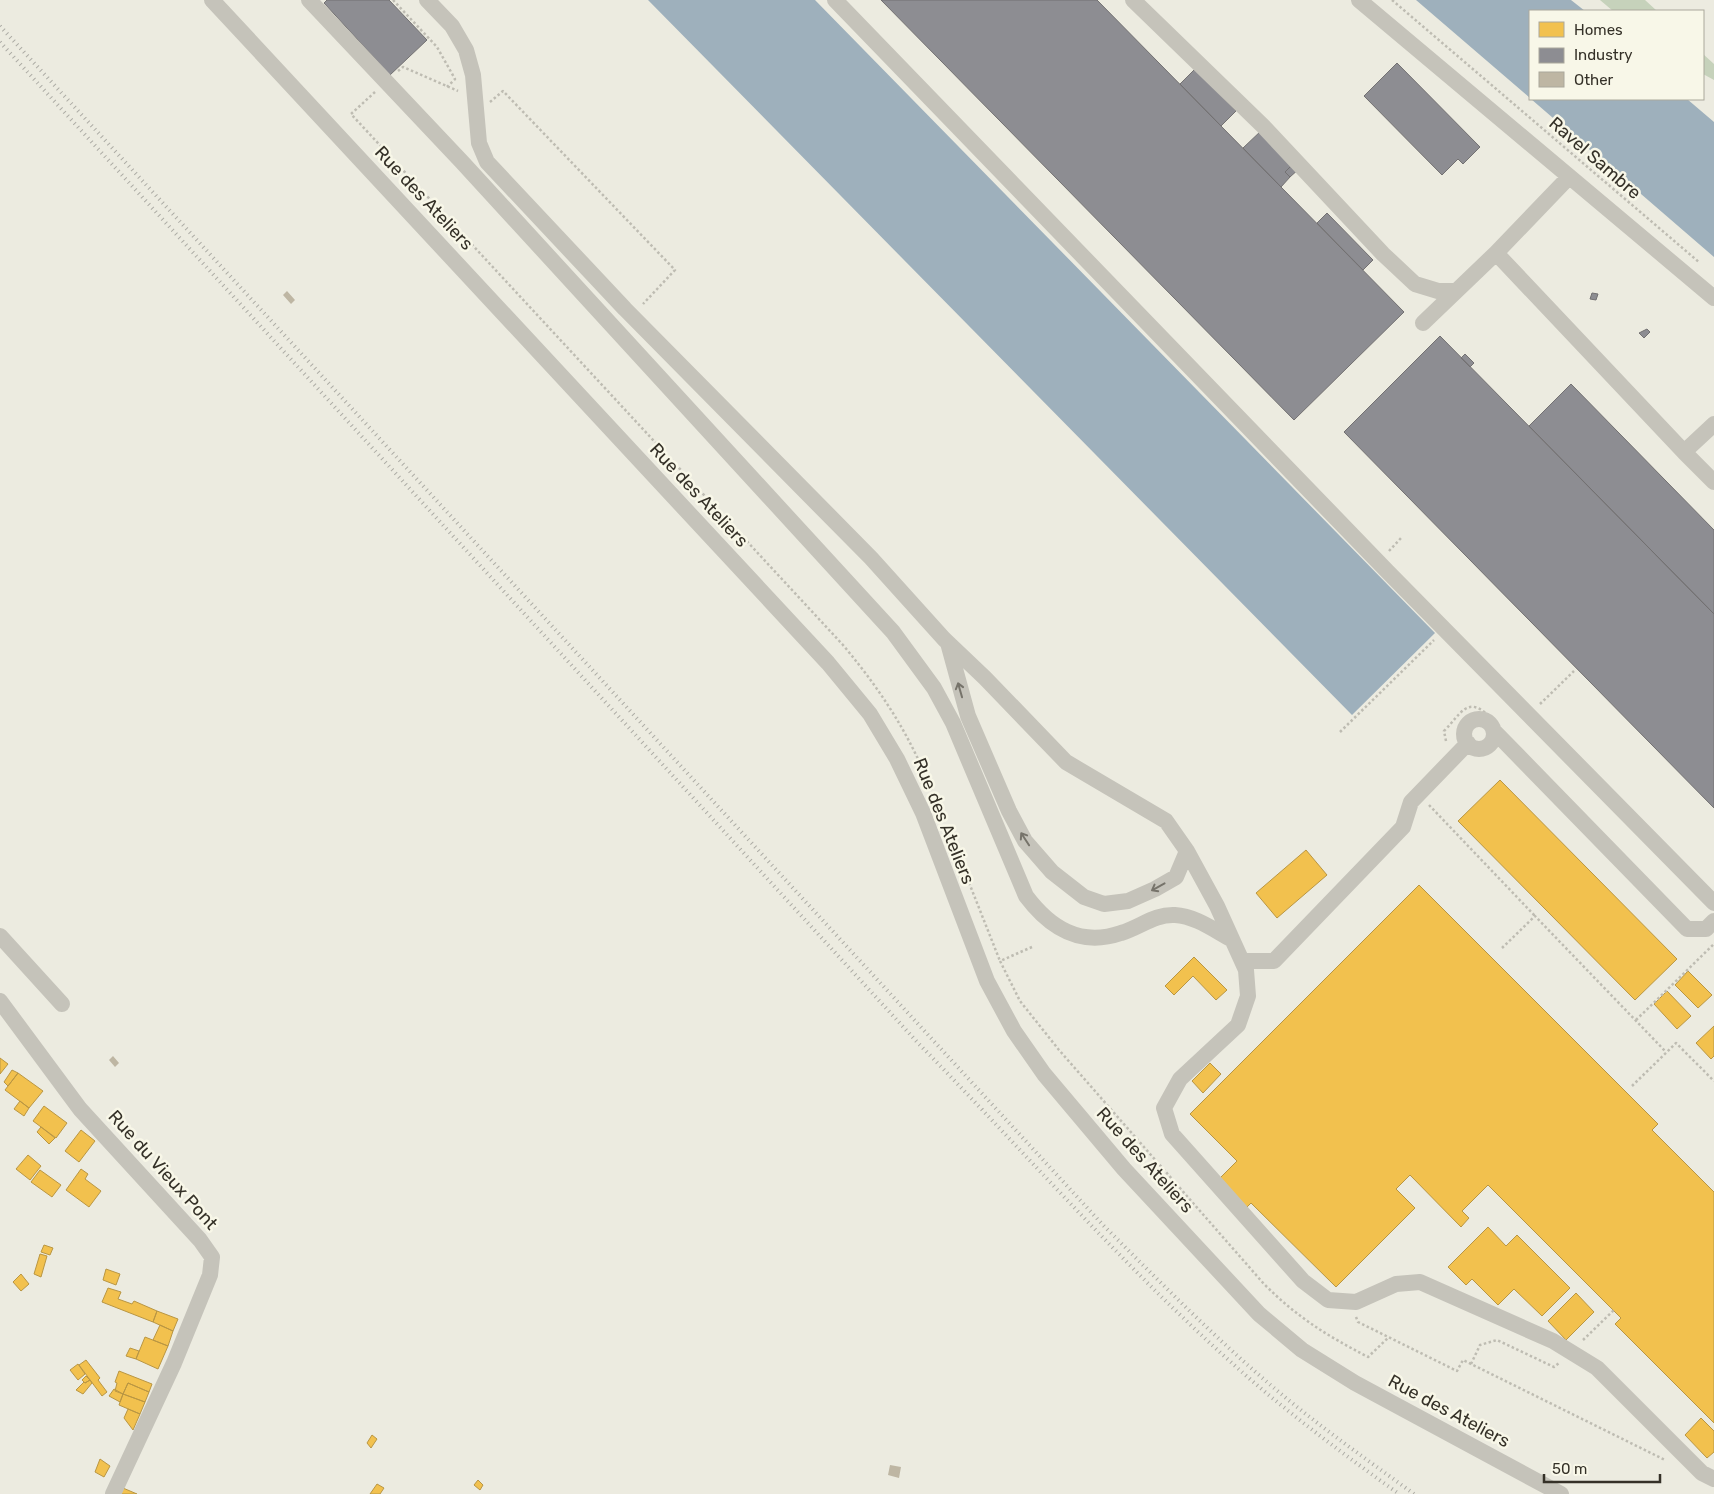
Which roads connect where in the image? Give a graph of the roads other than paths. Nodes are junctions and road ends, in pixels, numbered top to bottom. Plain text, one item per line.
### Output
1 (212, 0) edge
2 (310, 0) edge
3 (427, 0) edge
4 (835, 0) edge
5 (1133, 0) edge
6 (1359, 0) edge
7 (1569, 176) junction
8 (1496, 253) junction
9 (1456, 291) junction
10 (1714, 298) edge
11 (1423, 323) dead end
12 (1714, 424) edge
13 (1684, 452) junction
14 (1714, 482) edge
15 (948, 642) junction
16 (1494, 726) junction
17 (1468, 743) junction
18 (1188, 851) junction
19 (1714, 903) edge
20 (1714, 922) edge
21 (0, 936) edge
22 (1231, 939) junction
23 (1242, 961) junction
24 (0, 1001) edge
25 (62, 1004) dead end
26 (1714, 1479) edge
27 (112, 1494) edge
28 (1561, 1494) edge

1 - 28 street, Rue des Ateliers
2 - 22 street
3 - 15 street
4 - 19 street
5 - 9 street
6 - 7 street
7 - 8 street
7 - 10 street
8 - 9 street
8 - 13 street
9 - 11 street
12 - 13 street
13 - 14 street
15 - 18 street
18 -> 15 street
16 - 17 street
16 - 17 street
16 - 20 street
17 - 23 street
18 - 22 street
21 - 25 street
22 - 23 street
23 - 26 street
24 - 27 street, Rue du Vieux Pont

